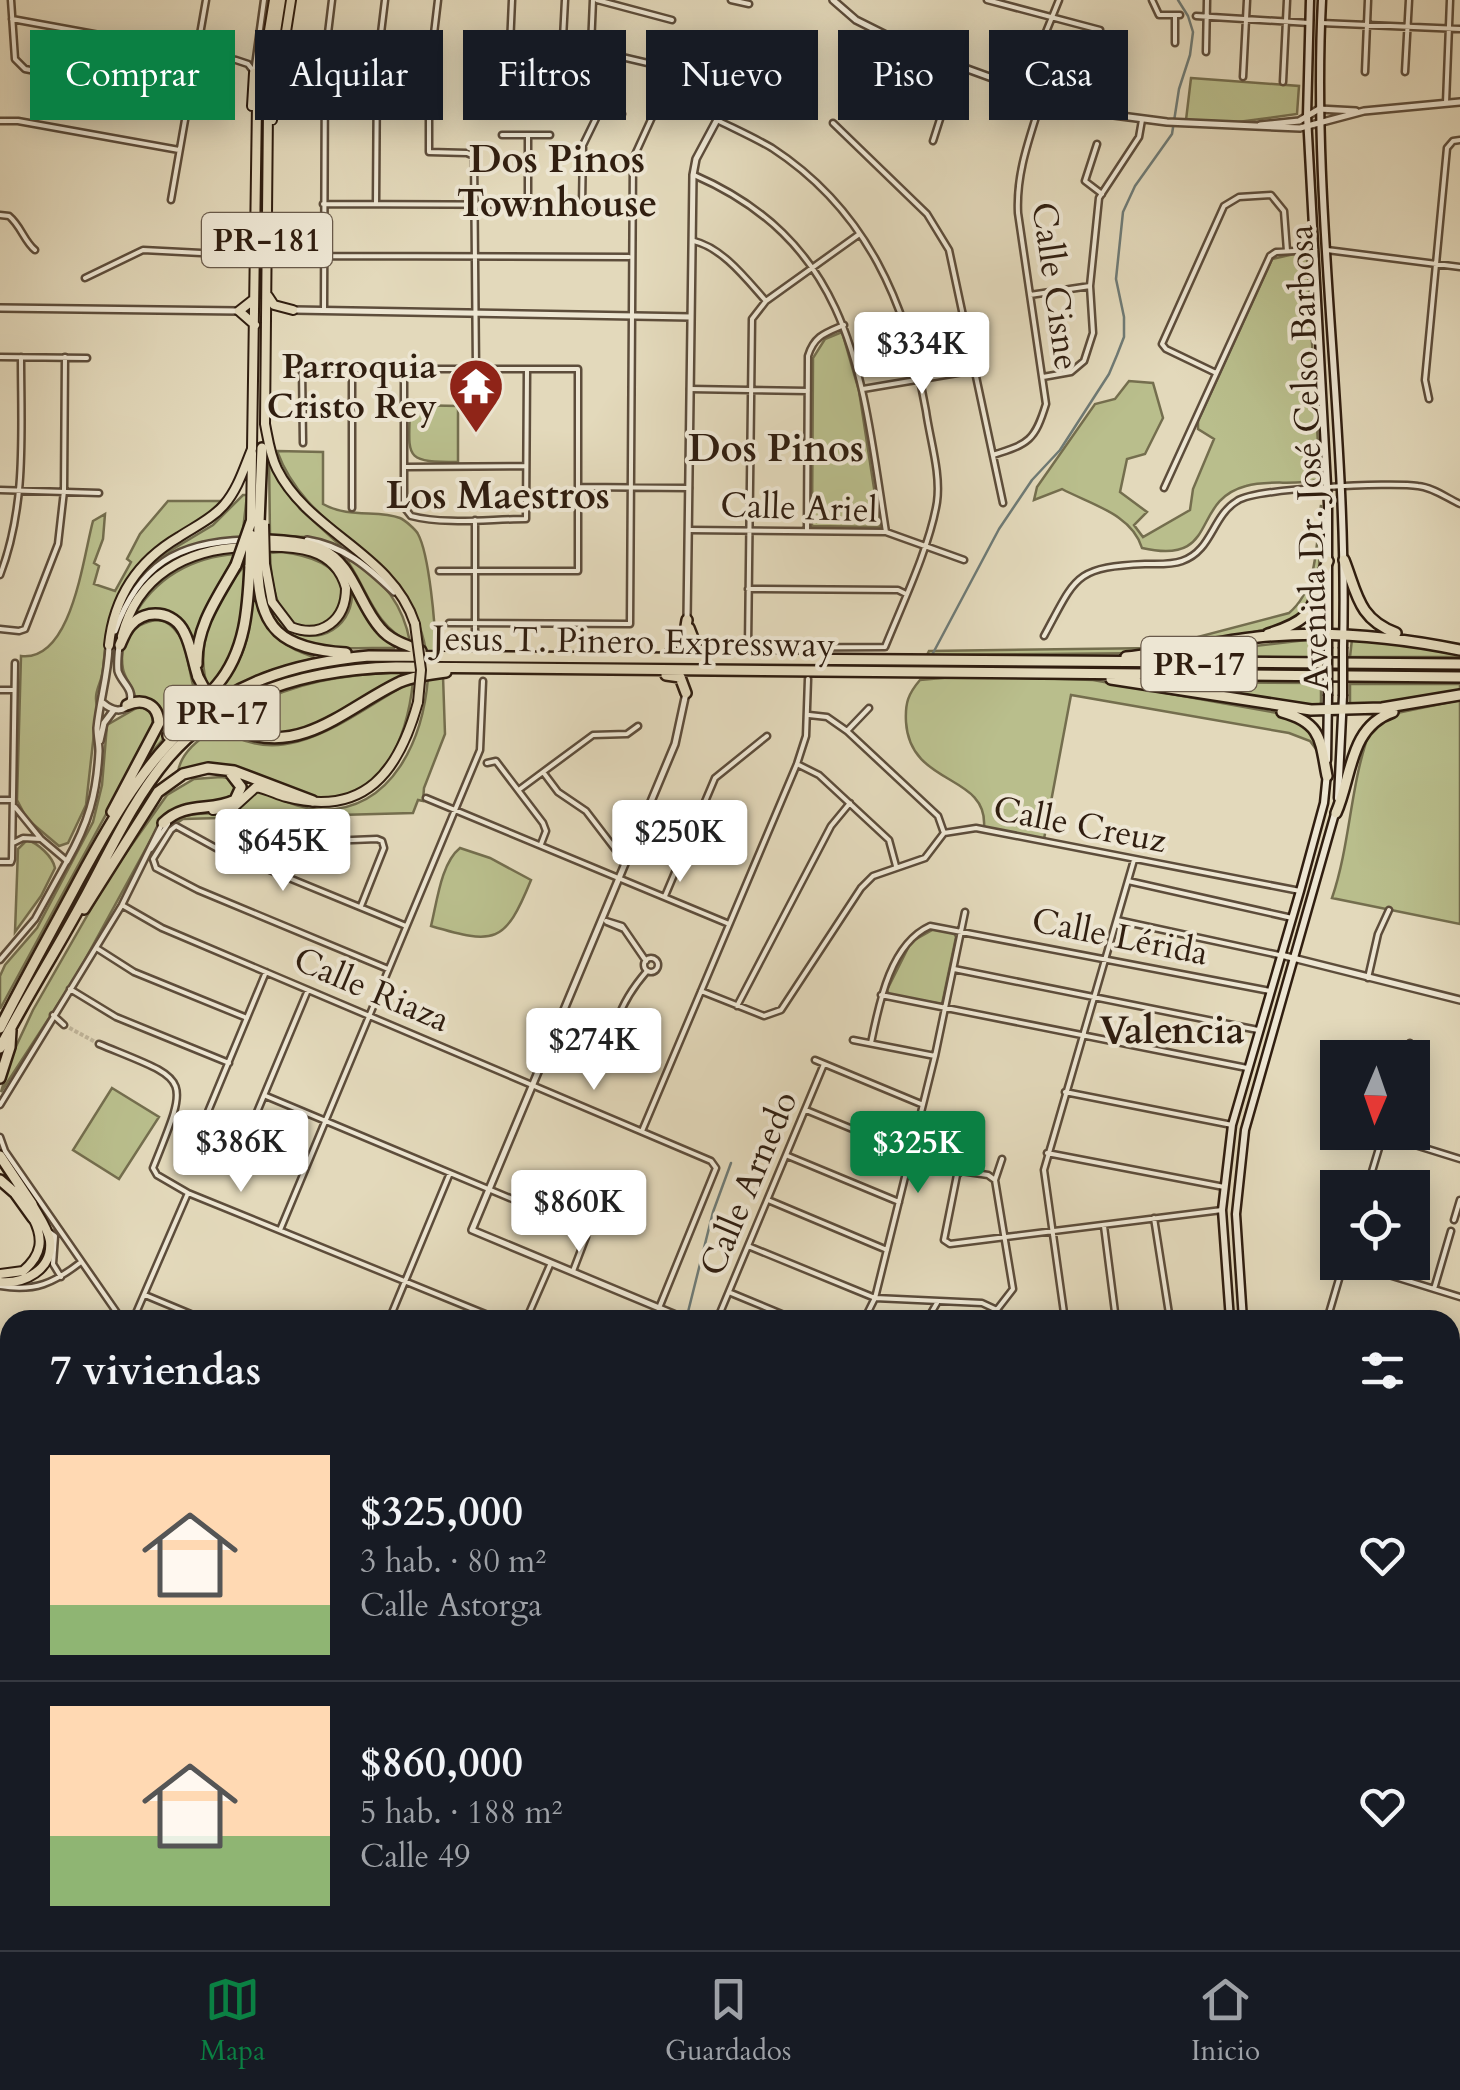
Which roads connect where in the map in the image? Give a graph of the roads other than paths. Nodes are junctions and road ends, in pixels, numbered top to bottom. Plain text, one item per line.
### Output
1 (11, 0) edge
2 (196, 0) edge
3 (264, 0) edge
4 (278, 0) edge
5 (290, 0) edge
6 (332, 0) edge
7 (385, 0) edge
8 (438, 0) edge
9 (512, 0) edge
10 (565, 0) edge
11 (595, 0) edge
12 (730, 0) edge
13 (833, 0) edge
14 (987, 0) edge
15 (1059, 0) edge
16 (1152, 0) edge
17 (1208, 0) edge
18 (1247, 0) edge
19 (1288, 0) edge
20 (1310, 0) edge
21 (1322, 0) edge
22 (1368, 0) edge
23 (1408, 0) edge
24 (1450, 0) edge
25 (206, 1) edge
26 (749, 4) dead end
27 (1196, 16) dead end
28 (1053, 17) junction
29 (1207, 17) junction
30 (12, 19) junction
31 (672, 20) dead end
32 (1246, 20) junction
33 (1286, 22) junction
34 (1309, 23) junction
35 (1321, 23) junction
36 (1367, 26) junction
37 (1407, 27) junction
38 (1448, 29) junction
39 (76, 30) edge
40 (201, 30) edge
41 (260, 30) edge
42 (328, 30) edge
43 (511, 30) edge
44 (563, 30) edge
45 (593, 30) edge
46 (878, 30) edge
47 (1048, 30) edge
48 (1100, 30) edge
49 (1460, 30) edge
50 (1175, 43) dead end
51 (1206, 52) dead end
52 (255, 54) edge
53 (236, 60) joint
54 (255, 65) edge
55 (30, 71) edge
56 (254, 72) junction
57 (1365, 72) dead end
58 (1405, 72) dead end
59 (1242, 77) dead end
60 (1283, 82) dead end
61 (1460, 102) edge
62 (1446, 103) junction
63 (1320, 109) junction
64 (1364, 112) junction
65 (1307, 116) junction
66 (1128, 118) edge
67 (185, 120) edge
68 (324, 120) edge
69 (595, 120) edge
70 (650, 120) edge
71 (718, 120) joint
72 (940, 120) edge
73 (1035, 120) edge
74 (1142, 120) junction
75 (0, 122) edge
76 (832, 122) dead end
77 (1319, 122) junction
78 (1259, 126) junction
79 (1307, 126) junction
80 (502, 135) dead end
81 (550, 135) dead end
82 (528, 136) junction
83 (1460, 140) edge
84 (933, 141) dead end
85 (267, 144) junction
86 (1097, 144) dead end
87 (179, 150) junction
88 (693, 174) junction
89 (255, 175) junction
90 (1102, 194) junction
91 (171, 200) dead end
92 (323, 204) junction
93 (376, 204) junction
94 (476, 205) junction
95 (528, 205) junction
96 (582, 205) junction
97 (603, 205) dead end
98 (0, 216) edge
99 (860, 234) junction
100 (692, 240) junction
101 (35, 250) dead end
102 (1313, 250) junction
103 (1327, 250) junction
104 (1287, 251) junction
105 (240, 255) dead end
106 (323, 256) junction
107 (476, 256) junction
108 (631, 257) junction
109 (1436, 264) junction
110 (813, 267) junction
111 (1460, 267) edge
112 (85, 278) dead end
113 (1090, 286) junction
114 (266, 294) junction
115 (1030, 295) junction
116 (255, 298) junction
117 (766, 301) junction
118 (0, 308) edge
119 (293, 310) junction
120 (324, 310) junction
121 (239, 311) junction
122 (476, 313) junction
123 (630, 317) junction
124 (690, 317) junction
125 (266, 322) junction
126 (255, 324) junction
127 (845, 325) junction
128 (266, 337) junction
129 (0, 357) edge
130 (21, 357) junction
131 (65, 358) junction
132 (87, 358) dead end
133 (1334, 360) junction
134 (1320, 361) junction
135 (352, 369) junction
136 (404, 369) junction
137 (476, 369) junction
138 (526, 370) junction
139 (975, 370) junction
140 (1216, 372) junction
141 (1043, 377) junction
142 (920, 380) junction
143 (690, 389) junction
144 (863, 389) junction
145 (750, 390) junction
146 (808, 391) junction
147 (1429, 399) dead end
148 (303, 442) dead end
149 (257, 448) junction
150 (993, 455) junction
151 (526, 466) junction
152 (404, 467) junction
153 (578, 487) junction
154 (630, 487) junction
155 (688, 488) junction
156 (1164, 488) dead end
157 (1341, 488) junction
158 (1327, 489) junction
159 (0, 490) edge
160 (20, 490) junction
161 (64, 491) junction
162 (99, 493) dead end
163 (1003, 503) dead end
164 (1460, 504) edge
165 (352, 508) dead end
166 (476, 520) junction
167 (258, 523) junction
168 (688, 530) junction
169 (748, 530) junction
170 (807, 531) junction
171 (886, 532) junction
172 (267, 540) junction
173 (924, 544) junction
174 (964, 560) dead end
175 (1344, 560) junction
176 (1328, 561) junction
177 (257, 564) junction
178 (439, 571) dead end
179 (475, 571) junction
180 (0, 576) edge
181 (748, 589) junction
182 (906, 594) junction
183 (410, 609) junction
184 (687, 620) junction
185 (449, 623) dead end
186 (475, 623) junction
187 (0, 628) edge
188 (1328, 634) junction
189 (1343, 634) junction
190 (1044, 636) dead end
191 (1256, 638) junction
192 (1417, 641) junction
193 (114, 646) junction
194 (748, 647) junction
195 (475, 648) dead end
196 (695, 648) junction
197 (1460, 650) edge
198 (369, 656) junction
199 (438, 657) junction
200 (1082, 660) junction
201 (15, 663) dead end
202 (1460, 664) edge
203 (636, 665) junction
204 (734, 665) junction
205 (494, 667) junction
206 (1081, 674) junction
207 (198, 677) junction
208 (1460, 677) edge
209 (808, 678) dead end
210 (483, 680) dead end
211 (123, 682) junction
212 (108, 683) junction
213 (0, 690) edge
214 (14, 690) junction
215 (686, 693) junction
216 (1460, 696) edge
217 (1246, 702) junction
218 (103, 703) junction
219 (1416, 704) junction
220 (127, 706) junction
221 (869, 708) dead end
222 (114, 710) junction
223 (1328, 710) junction
224 (1343, 710) junction
225 (807, 715) junction
226 (638, 726) dead end
227 (847, 731) junction
228 (767, 736) dead end
229 (99, 744) junction
230 (487, 762) dead end
231 (797, 764) junction
232 (144, 771) junction
233 (543, 772) junction
234 (1327, 776) junction
235 (520, 788) junction
236 (426, 798) dead end
237 (0, 800) edge
238 (314, 801) junction
239 (14, 802) junction
240 (850, 803) junction
241 (455, 810) junction
242 (1336, 813) junction
243 (144, 814) junction
244 (169, 824) junction
245 (944, 833) junction
246 (41, 838) junction
247 (13, 843) junction
248 (541, 844) junction
249 (97, 848) junction
250 (1134, 860) junction
251 (67, 861) junction
252 (0, 862) edge
253 (625, 862) junction
254 (258, 865) junction
255 (896, 866) junction
256 (619, 878) junction
257 (1128, 882) junction
258 (1300, 891) junction
259 (664, 897) junction
260 (122, 905) junction
261 (360, 908) junction
262 (1389, 910) dead end
263 (964, 912) dead end
264 (1292, 918) junction
265 (604, 920) junction
266 (1117, 920) junction
267 (729, 924) junction
268 (406, 926) junction
269 (961, 930) junction
270 (61, 939) junction
271 (96, 948) junction
272 (1281, 955) junction
273 (1106, 958) junction
274 (1294, 959) junction
275 (0, 960) edge
276 (646, 961) junction
277 (953, 968) junction
278 (389, 970) junction
279 (647, 971) junction
280 (266, 972) junction
281 (1368, 978) junction
282 (70, 989) junction
283 (308, 989) junction
284 (1270, 991) junction
285 (701, 992) junction
286 (881, 995) junction
287 (1094, 997) junction
288 (1460, 1000) edge
289 (738, 1006) junction
290 (945, 1008) junction
291 (53, 1015) junction
292 (370, 1015) junction
293 (247, 1018) junction
294 (64, 1024) tunnel mouth
295 (4, 1025) edge
296 (1258, 1030) junction
297 (617, 1032) dead end
298 (1082, 1036) junction
299 (853, 1040) dead end
300 (871, 1043) junction
301 (100, 1044) tunnel mouth
302 (0, 1048) edge
303 (935, 1056) junction
304 (815, 1060) dead end
305 (228, 1063) junction
306 (824, 1064) junction
307 (1247, 1068) junction
308 (0, 1078) edge
309 (532, 1084) junction
310 (1065, 1092) junction
311 (264, 1095) junction
312 (0, 1105) edge
313 (923, 1105) junction
314 (806, 1110) junction
315 (326, 1122) junction
316 (1232, 1125) junction
317 (642, 1132) junction
318 (0, 1137) edge
319 (1430, 1149) edge
320 (911, 1154) junction
321 (1048, 1154) junction
322 (786, 1155) junction
323 (0, 1156) edge
324 (1002, 1159) dead end
325 (1460, 1159) edge
326 (450, 1173) junction
327 (0, 1180) edge
328 (995, 1180) junction
329 (1224, 1187) junction
330 (488, 1190) junction
331 (188, 1192) junction
332 (768, 1200) junction
333 (1460, 1200) edge
334 (899, 1202) junction
335 (32, 1204) joint
336 (1222, 1210) junction
337 (33, 1218) joint
338 (1154, 1218) junction
339 (1454, 1220) dead end
340 (1104, 1226) junction
341 (46, 1230) junction
342 (280, 1230) junction
343 (472, 1230) junction
344 (1451, 1231) dead end
345 (1052, 1232) junction
346 (467, 1237) dead end
347 (1005, 1238) junction
348 (748, 1246) junction
349 (887, 1250) junction
350 (82, 1262) junction
351 (551, 1262) junction
352 (573, 1271) junction
353 (0, 1274) edge
354 (62, 1278) junction
355 (1340, 1280) edge
356 (1403, 1280) edge
357 (405, 1281) junction
358 (0, 1284) edge
359 (1434, 1290) junction
360 (729, 1292) junction
361 (144, 1294) junction
362 (1460, 1297) edge
363 (876, 1298) junction
364 (937, 1302) junction
365 (659, 1308) junction
366 (115, 1310) edge
367 (137, 1310) edge
368 (182, 1310) edge
369 (393, 1310) edge
370 (476, 1310) edge
371 (530, 1310) edge
372 (664, 1310) edge
373 (721, 1310) edge
374 (772, 1310) edge
375 (869, 1310) edge
376 (932, 1310) edge
377 (997, 1310) joint
378 (1064, 1310) edge
379 (1115, 1310) edge
380 (1168, 1310) edge
381 (1229, 1310) edge
382 (1241, 1310) edge
383 (1329, 1310) edge

1 - 30 street
2 - 25 street
3 - 41 street
4 - 85 main road, PR-181
4 - 89 main road, PR-181
5 - 85 main road
6 - 42 street
7 - 93 street
8 - 94 street
9 - 43 street
10 - 44 street
11 - 31 street
11 - 45 street
12 - 26 street
13 - 46 street
14 - 28 street
15 - 28 street
16 - 50 street
17 - 29 street
18 - 32 street
19 - 33 street
20 - 34 main road, Avenida Dr. José Celso Barbosa
21 - 35 main road, Avenida Dr. José Celso Barbosa
22 - 36 street
23 - 37 street
24 - 38 street
25 - 40 street
27 - 29 street
28 - 47 street
28 - 48 street
29 - 32 street
29 - 51 street
30 - 39 street
30 - 55 street
32 - 33 street
32 - 59 street
33 - 34 street
33 - 60 street
34 - 65 main road, Avenida Dr. José Celso Barbosa
35 - 36 street
35 - 63 main road, Avenida Dr. José Celso Barbosa
36 - 37 street
36 - 57 street
37 - 38 street
37 - 58 street
38 - 49 street
38 - 62 street
52 - 53 street
53 - 56 street
54 - 56 street
56 - 89 main road
61 - 62 street
62 - 64 street
63 - 64 street
63 - 65 street
63 - 77 main road, Avenida Dr. José Celso Barbosa
64 - 77 street
65 - 78 street
65 - 79 main road, Avenida Dr. José Celso Barbosa
66 - 74 street
67 - 87 street
68 - 92 street
69 - 96 street
70 - 108 street
71 - 88 street
71 - 99 street
72 - 84 street
73 - 115 street, Calle Cisne
74 - 78 street
74 - 90 street
75 - 87 street
76 - 139 street
77 - 79 street
77 - 103 main road, Avenida Dr. José Celso Barbosa
78 - 79 street
79 - 102 main road, Avenida Dr. José Celso Barbosa
80 - 82 street
81 - 82 street
82 - 95 street
83 - 109 street
85 - 114 main road, PR-181
86 - 90 street
87 - 91 street
88 - 100 street
88 - 110 street
89 - 116 main road, PR-181
90 - 113 street
92 - 93 street
92 - 106 street
93 - 94 street
94 - 95 street
94 - 107 street
95 - 96 street
96 - 97 street
98 - 101 street
99 - 110 street
99 - 142 street
100 - 117 street
100 - 124 street
102 - 104 street
102 - 134 main road, Avenida Dr. José Celso Barbosa
103 - 109 street
103 - 133 main road, Avenida Dr. José Celso Barbosa
104 - 140 street
104 - 140 street
105 - 112 street
106 - 107 street
106 - 120 street
107 - 108 street
107 - 122 street
108 - 123 street
109 - 111 street
109 - 147 street
110 - 117 street
110 - 127 street
113 - 115 street
113 - 141 street
114 - 119 main road
114 - 125 main road, PR-181
115 - 141 street, Calle Cisne
116 - 121 main road
116 - 126 main road, PR-181
117 - 145 street
118 - 121 street
119 - 120 street
119 - 125 main road
120 - 122 street
121 - 126 main road
122 - 123 street
122 - 137 street
123 - 124 street
123 - 154 street
124 - 143 street
125 - 128 main road, PR-181
126 - 149 main road, PR-181
127 - 144 street
127 - 146 street
128 - 149 main road, PR-181
128 - 183 main road
129 - 130 street
130 - 131 street
130 - 160 street
131 - 132 street
131 - 161 street
133 - 134 main road
133 - 157 main road, Avenida Dr. José Celso Barbosa
134 - 158 main road, Avenida Dr. José Celso Barbosa
135 - 136 street
135 - 148 street
135 - 165 street
136 - 137 street
136 - 152 street
137 - 138 street
138 - 151 street
138 - 153 street
139 - 142 street
139 - 150 street
140 - 156 street
141 - 150 street, Calle Cisne
142 - 144 street
142 - 173 street
143 - 145 street
143 - 155 street
144 - 171 street
145 - 146 street
145 - 169 street
146 - 170 street
149 - 167 highway
149 - 193 main road
150 - 163 street
151 - 152 street
151 - 166 street
152 - 166 street
153 - 154 street
153 - 179 street
154 - 155 street
154 - 186 street
155 - 168 street
157 - 158 street
157 - 164 street
157 - 175 main road, Avenida Dr. José Celso Barbosa
158 - 176 main road, Avenida Dr. José Celso Barbosa
158 - 190 street
159 - 160 street
160 - 161 street
160 - 180 street
161 - 162 street
161 - 187 street
166 - 179 street
167 - 177 highway, bridge
167 - 177 main road, bridge
167 - 207 highway, bridge
168 - 169 street, Calle Ariel
168 - 184 street
169 - 170 street, Calle Ariel
169 - 181 street
170 - 171 street, Calle Ariel
171 - 173 street, Calle Ariel
172 - 183 street
172 - 193 street
172 - 199 highway
173 - 174 street, Calle Ariel
173 - 182 street
175 - 189 main road, Avenida Dr. José Celso Barbosa
175 - 192 highway
176 - 188 main road, Avenida Dr. José Celso Barbosa
176 - 191 highway
177 - 193 main road
177 - 198 highway
177 - 232 highway
178 - 179 street
179 - 186 street
181 - 182 street
181 - 194 street
182 - 194 street
183 - 238 main road, bridge
184 - 196 highway
184 - 203 highway
185 - 186 street
186 - 195 street
188 - 189 highway
188 - 191 highway
188 - 223 main road, Avenida Dr. José Celso Barbosa, bridge
189 - 192 highway
189 - 224 main road, Avenida Dr. José Celso Barbosa, bridge
191 - 200 highway
192 - 197 highway
193 - 207 highway
193 - 211 street
193 - 212 street
194 - 196 street
196 - 204 highway
198 - 199 highway, Jesus T. Pinero Expressway / PR-17
198 - 232 highway, Jesus T. Pinero Expressway / PR-17
199 - 203 highway, Jesus T. Pinero Expressway / PR-17
200 - 202 highway, Jesus T. Pinero Expressway / PR-17
200 - 204 highway, Jesus T. Pinero Expressway / PR-17
201 - 214 street
203 - 204 highway, Jesus T. Pinero Expressway / PR-17
203 - 205 highway, Jesus T. Pinero Expressway / PR-17
203 - 215 highway
204 - 206 highway, Jesus T. Pinero Expressway / PR-17
204 - 215 highway
205 - 207 highway, bridge
205 - 270 highway, Jesus T. Pinero Expressway / PR-17
206 - 208 highway, Jesus T. Pinero Expressway / PR-17
206 - 217 highway
209 - 225 street
210 - 241 street
211 - 212 street
211 - 220 street
212 - 218 street
213 - 214 street
214 - 239 street
215 - 253 street
216 - 219 highway
217 - 223 highway
217 - 234 highway
218 - 222 street
218 - 229 street
219 - 224 highway
219 - 242 highway
220 - 222 street
220 - 249 highway
221 - 227 street
222 - 229 street
223 - 224 highway
223 - 234 main road, Avenida Dr. José Celso Barbosa
224 - 242 main road, Avenida Dr. José Celso Barbosa
225 - 227 street
225 - 231 street
226 - 233 street
227 - 245 street
228 - 259 street
229 - 251 street
230 - 235 street
231 - 240 street
231 - 267 street
232 - 249 highway, Jesus T. Pinero Expressway / PR-17
233 - 235 street
233 - 253 street
234 - 258 main road, Avenida Dr. José Celso Barbosa
235 - 248 street
236 - 241 street
237 - 239 street
238 - 243 highway
238 - 244 main road
239 - 246 street
239 - 247 street
240 - 255 street
240 - 289 street
241 - 248 street
241 - 268 street
242 - 274 main road, Avenida Dr. José Celso Barbosa
243 - 244 highway
243 - 270 highway
244 - 254 street
244 - 260 street
244 - 278 street
245 - 250 street, Calle Creuz
245 - 255 street, Calle Creuz
246 - 247 street
246 - 251 street
247 - 252 street
248 - 256 street
249 - 295 highway, Jesus T. Pinero Expressway / PR-17
250 - 257 street
250 - 258 street, Calle Creuz
251 - 275 street
253 - 256 street
254 - 261 street
254 - 261 street
255 - 289 street, Calle Creuz
256 - 259 street
256 - 265 street
257 - 264 street
257 - 266 street
258 - 264 main road, Avenida Dr. José Celso Barbosa
259 - 267 street
260 - 271 street
260 - 280 street, Calle Riaza
261 - 268 street
262 - 281 street
263 - 269 street
264 - 272 main road, Avenida Dr. José Celso Barbosa
265 - 276 street
265 - 309 street
266 - 272 street
266 - 273 street
267 - 285 street
268 - 278 street
269 - 273 street, Calle Lérida
269 - 277 street
269 - 286 street, Calle Lérida
270 - 295 highway, Jesus T. Pinero Expressway / PR-17
271 - 282 street
271 - 293 street
272 - 274 street
272 - 284 main road, Avenida Dr. José Celso Barbosa
273 - 284 street, Calle Lérida
273 - 287 street
274 - 281 street
274 - 382 main road, Avenida Dr. José Celso Barbosa
276 - 279 street
276 - 279 street
277 - 287 street
277 - 290 street
278 - 292 street
279 - 297 street
280 - 283 street, Calle Riaza
280 - 293 street
281 - 288 street
282 - 291 street
282 - 305 street
283 - 292 street, Calle Riaza
283 - 311 street
284 - 296 main road, Avenida Dr. José Celso Barbosa
285 - 289 street, Calle Creuz
285 - 317 street
286 - 290 street
286 - 300 street
287 - 296 street
287 - 298 street
290 - 298 street
290 - 303 street
291 - 294 street
291 - 312 street
292 - 309 street, Calle Riaza
292 - 315 street
293 - 305 street
295 - 302 highway, Jesus T. Pinero Expressway / PR-17
295 - 308 highway
296 - 307 main road, Avenida Dr. José Celso Barbosa
298 - 307 street
298 - 310 street
299 - 300 street
300 - 303 street
301 - 331 street
303 - 313 street
304 - 306 street
305 - 311 street
306 - 313 street
306 - 314 street, Calle Arnedo
307 - 316 main road, Avenida Dr. José Celso Barbosa
309 - 317 street, Calle Riaza
309 - 330 street
310 - 316 street
310 - 321 street
311 - 315 street
313 - 320 street
314 - 320 street
314 - 322 street, Calle Arnedo
315 - 326 street
315 - 342 street
316 - 329 main road, Avenida Dr. José Celso Barbosa
317 - 365 street, Calle Riaza
318 - 350 street
319 - 325 street
320 - 334 street
321 - 329 street
321 - 345 street
322 - 332 street, Calle Arnedo
322 - 334 street
323 - 335 highway
324 - 328 street
326 - 330 street
326 - 357 street
327 - 337 highway
328 - 347 street
328 - 347 street
329 - 336 main road, Avenida Dr. José Celso Barbosa
330 - 343 street
330 - 352 street
331 - 342 street
331 - 361 street
332 - 348 street, Calle Arnedo
332 - 349 street
333 - 339 street
334 - 349 street
335 - 341 main road
336 - 338 street
336 - 381 main road, Avenida Dr. José Celso Barbosa
337 - 353 main road
338 - 340 street
338 - 380 street
340 - 345 street
340 - 379 street
341 - 354 street
341 - 358 main road
342 - 357 street
343 - 346 street
343 - 351 street
344 - 359 street
345 - 347 street
345 - 378 street
347 - 377 street
348 - 360 street, Calle Arnedo
348 - 363 street
349 - 363 street
350 - 354 street
350 - 366 street
351 - 352 street
351 - 371 street
352 - 365 street
354 - 358 street
355 - 383 street
356 - 359 street
357 - 369 street
357 - 370 street
359 - 362 street
360 - 373 street, Calle Arnedo
360 - 374 street
361 - 367 street
361 - 368 street
363 - 364 street
363 - 375 street
364 - 376 street
364 - 377 street
365 - 372 street

